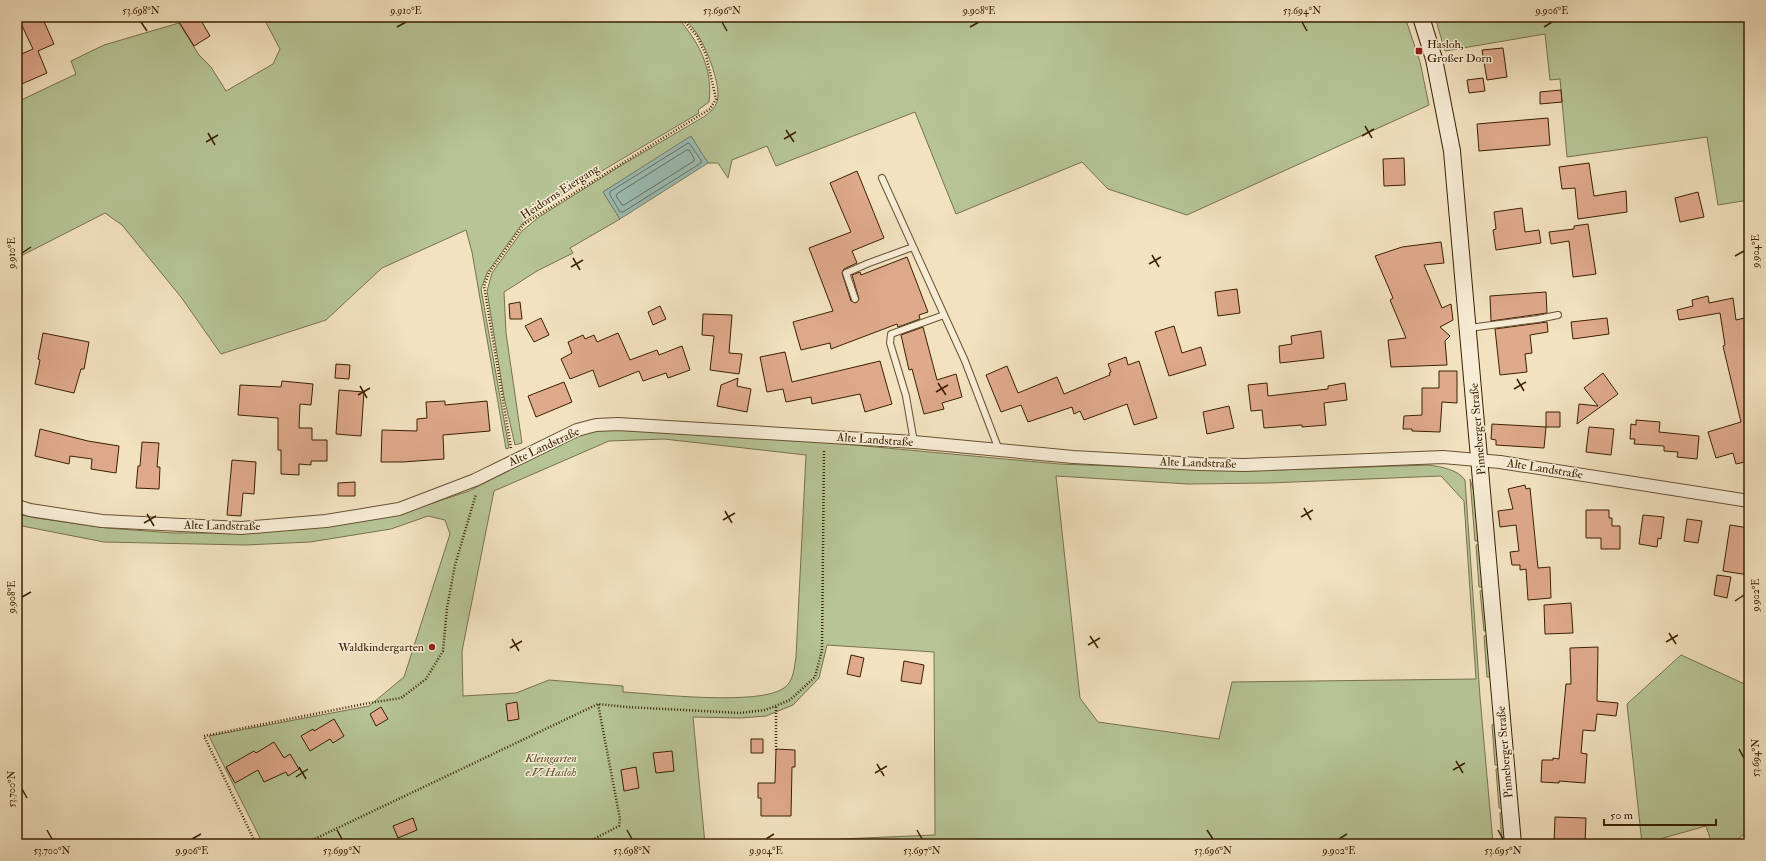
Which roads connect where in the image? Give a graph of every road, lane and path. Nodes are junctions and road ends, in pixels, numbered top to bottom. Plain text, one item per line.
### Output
1 (680, 17) edge
2 (1421, 17) edge
3 (882, 178) dead end
4 (913, 248) junction
5 (855, 299) dead end
6 (944, 315) junction
7 (1558, 315) dead end
8 (1469, 328) junction
9 (824, 436) junction
10 (914, 442) junction
11 (999, 450) junction
12 (1481, 460) junction
13 (514, 461) junction
14 (475, 480) junction
15 (1749, 501) edge
16 (17, 506) edge
17 (598, 704) junction
18 (776, 705) junction
19 (776, 750) dead end
20 (256, 844) edge
21 (304, 844) edge
22 (584, 844) edge
23 (1513, 844) edge

1 - 13 path, Heidorns Eiergang
2 - 8 main road, Pinneberger Straße
3 - 4 lane
4 - 5 lane
4 - 6 lane
6 - 10 lane
6 - 11 lane
7 - 8 lane
8 - 12 main road, Pinneberger Straße
9 - 10 street, Alte Landstraße
9 - 13 street, Alte Landstraße
9 - 18 path
10 - 11 street, Alte Landstraße
11 - 12 street, Alte Landstraße
12 - 15 street, Alte Landstraße
12 - 23 main road, Pinneberger Straße
13 - 14 street, Alte Landstraße
14 - 16 street, Alte Landstraße
14 - 20 path
17 - 18 path
17 - 21 path
17 - 22 path
18 - 19 path

